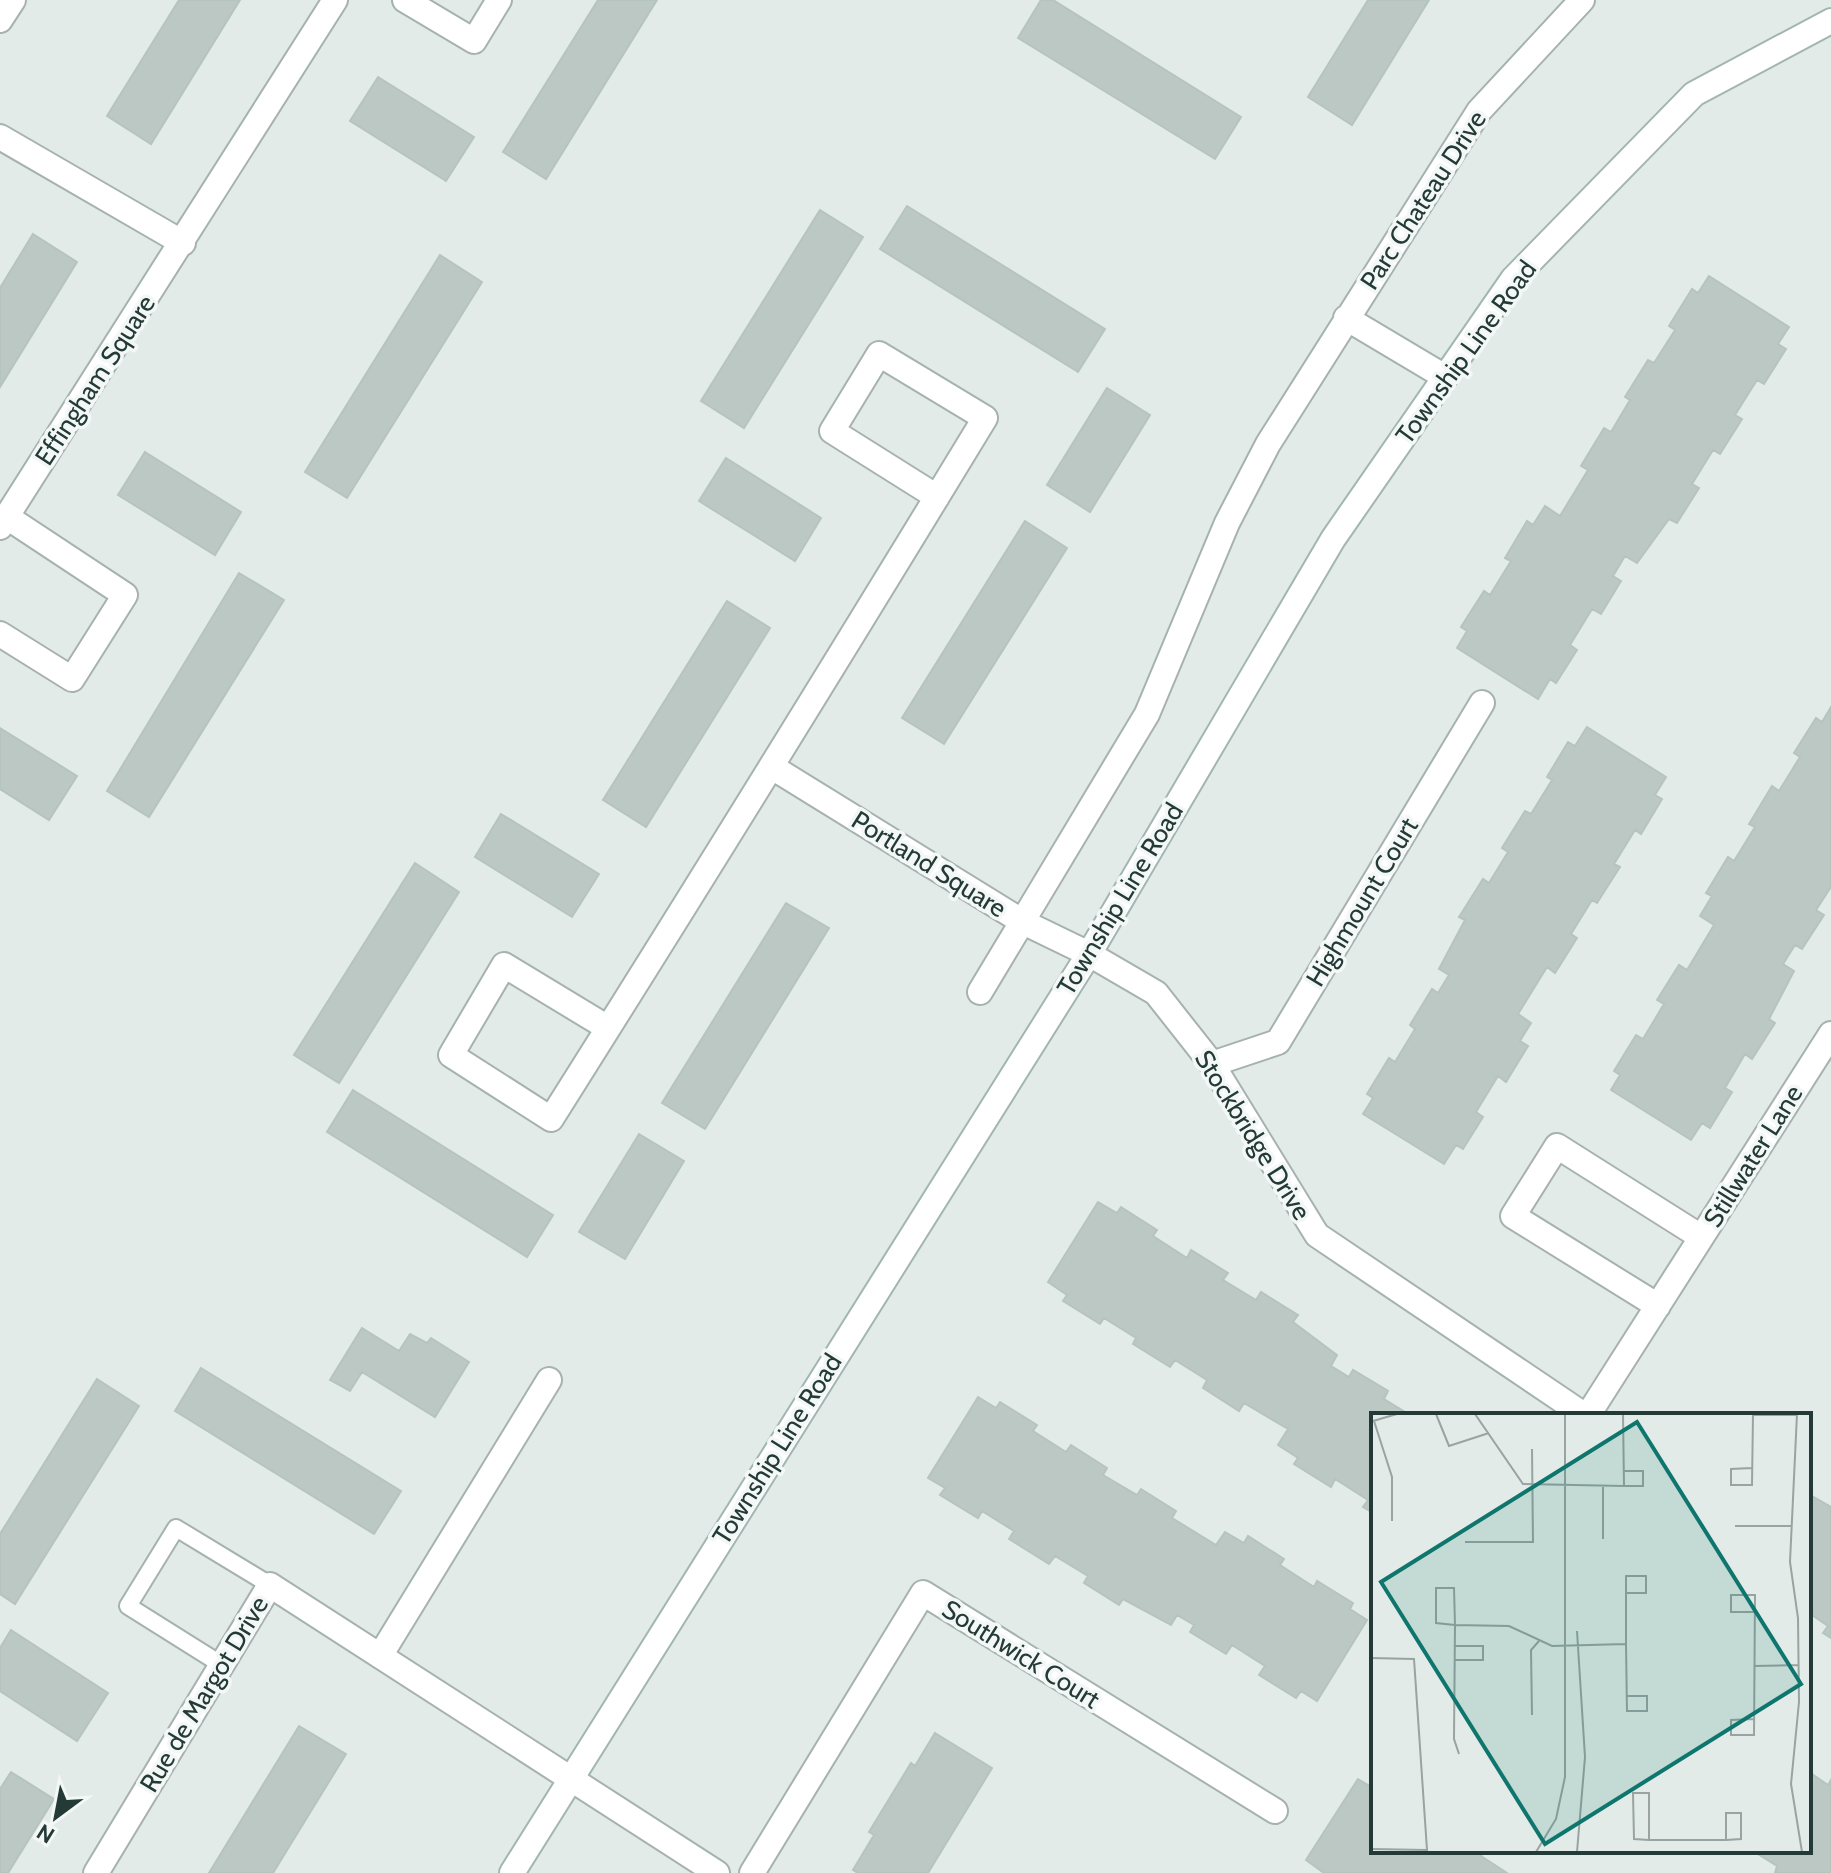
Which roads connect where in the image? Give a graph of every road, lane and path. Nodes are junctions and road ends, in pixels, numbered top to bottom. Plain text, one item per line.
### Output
1 (13, 0) edge
2 (335, 0) edge
3 (405, 0) edge
4 (499, 0) edge
5 (1582, 0) edge
6 (0, 20) edge
7 (1831, 21) edge
8 (0, 137) edge
9 (183, 243) junction
10 (1346, 318) junction
11 (1445, 377) junction
12 (937, 497) junction
13 (3, 522) edge
14 (0, 634) edge
15 (1482, 703) dead end
16 (772, 767) junction
17 (1023, 922) junction
18 (1089, 954) junction
19 (980, 992) dead end
20 (608, 1028) junction
21 (1831, 1034) edge
22 (1212, 1064) junction
23 (1701, 1237) junction
24 (1658, 1306) junction
25 (549, 1380) dead end
26 (1583, 1413) edge
27 (1587, 1413) edge
28 (270, 1585) junction
29 (380, 1656) junction
30 (222, 1665) junction
31 (571, 1778) junction
32 (1275, 1811) dead end
33 (96, 1873) edge
34 (512, 1873) edge
35 (717, 1873) edge
36 (752, 1873) edge

1 - 6 street
2 - 9 street, Effingham Square
3 - 4 street
5 - 10 street, Parc Chateau Drive
7 - 11 street, Township Line Road
8 - 9 street
9 - 13 street, Effingham Square
10 - 11 street, Parc Chateau Drive
10 - 17 street
11 - 18 street, Township Line Road
12 - 12 street
12 - 16 street
13 - 14 street, Effingham Square
15 - 22 street, Highmount Court
16 - 17 street, Portland Square
16 - 20 street
17 - 18 street, Portland Square
17 - 19 street
18 - 22 street, Stockbridge Drive
18 - 31 street, Township Line Road
20 - 20 street
21 - 23 street, Stillwater Lane
22 - 26 street, Stockbridge Drive
23 - 24 street, Stillwater Lane
23 - 24 street, Stillwater Lane
24 - 27 street, Stillwater Lane
25 - 29 street
28 - 29 street, Rue de Margot Drive
28 - 30 street, Rue de Margot Drive
28 - 30 lane
29 - 31 street, Rue de Margot Drive
30 - 33 street, Rue de Margot Drive
31 - 34 street, Township Line Road
31 - 35 street, Rue de Margot Drive
32 - 36 street, Southwick Court

